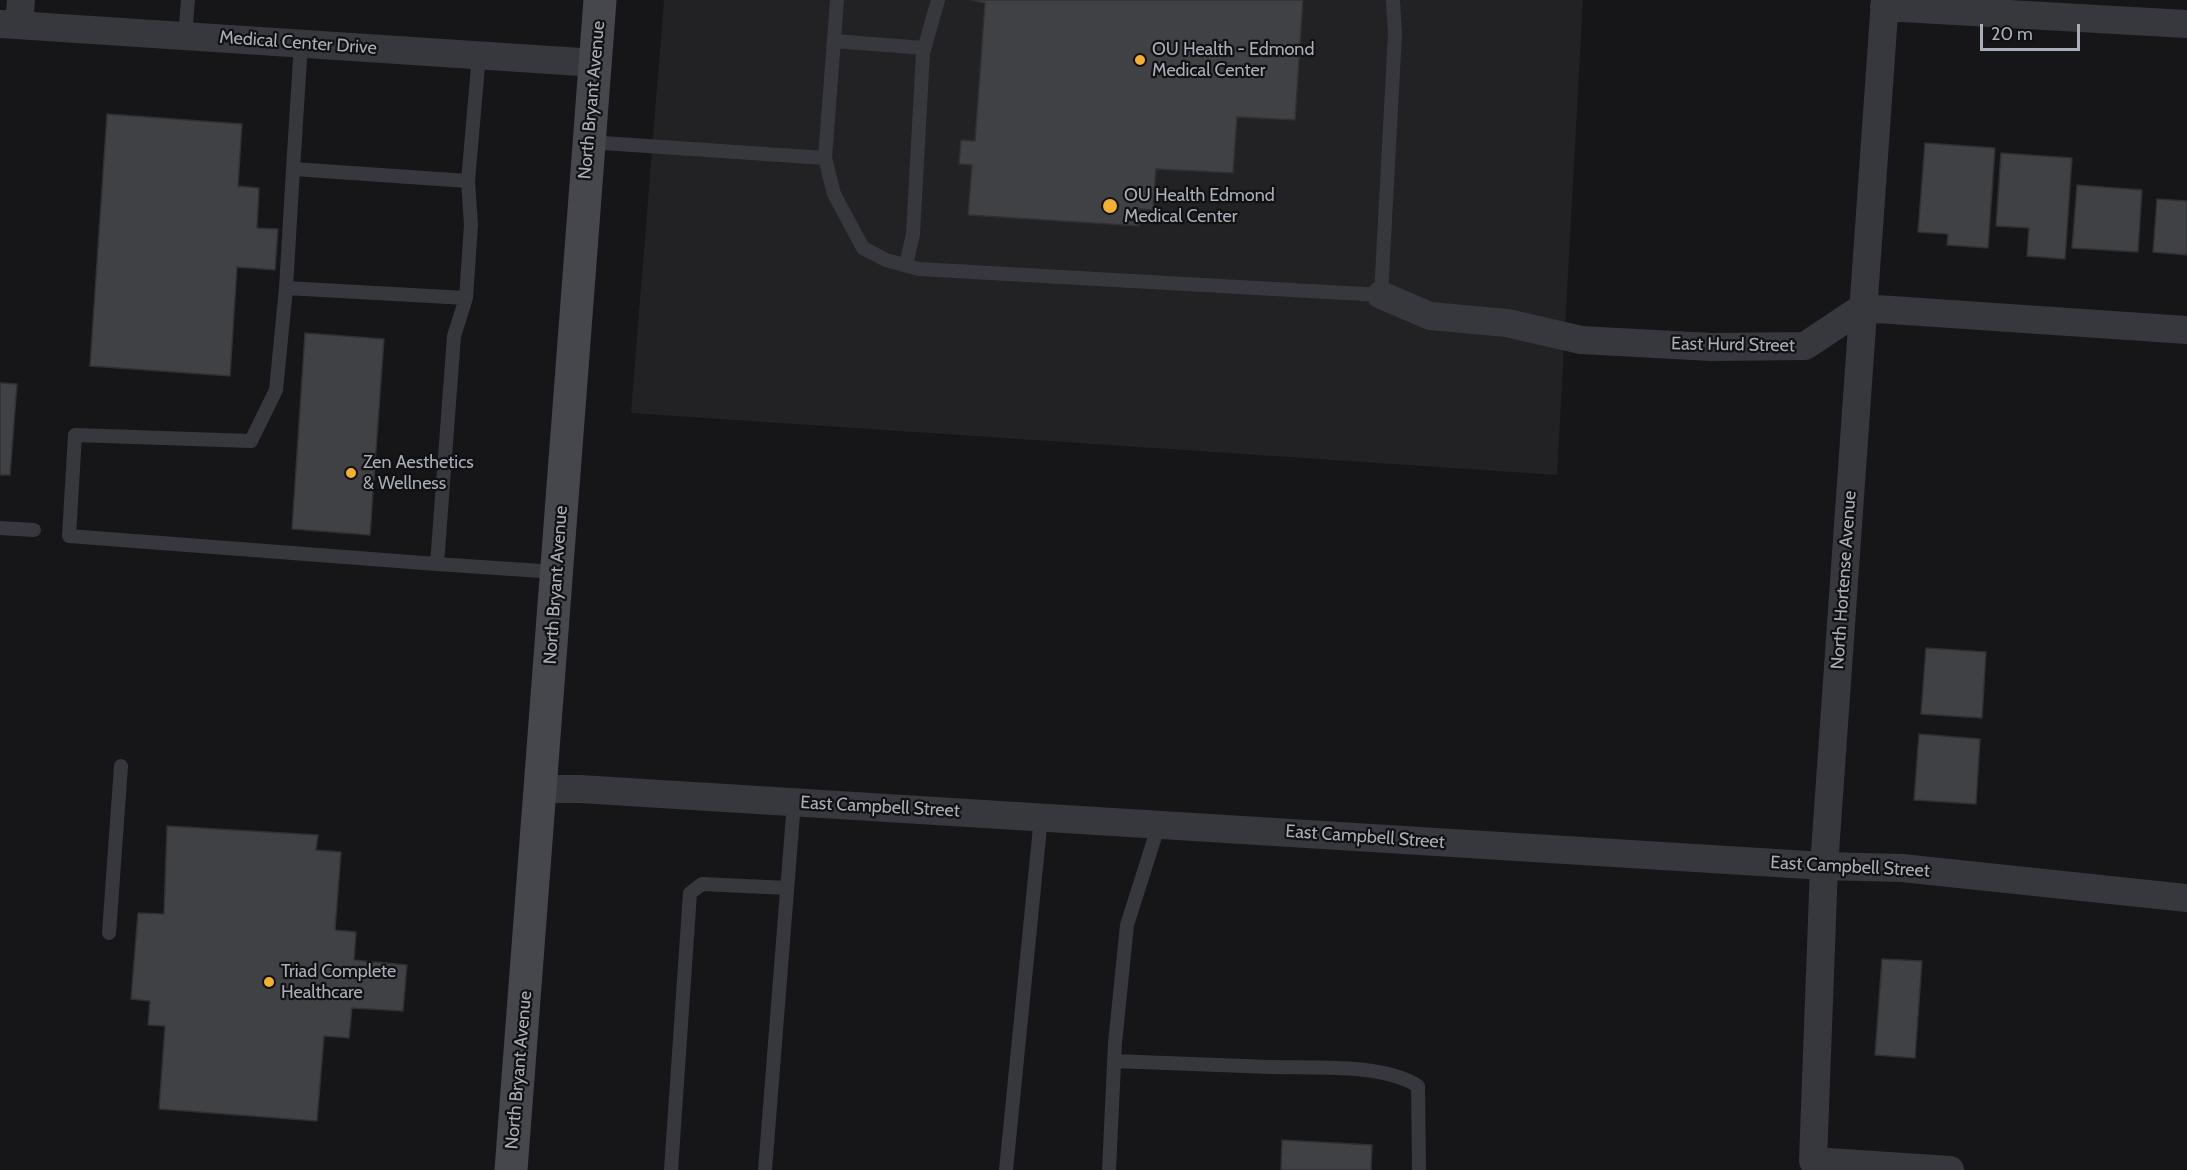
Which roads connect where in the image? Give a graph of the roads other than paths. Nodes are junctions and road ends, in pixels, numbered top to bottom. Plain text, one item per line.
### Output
1 (188, 0) edge
2 (600, 0) edge
3 (837, 0) edge
4 (938, 0) edge
5 (1393, 0) edge
6 (1885, 3) edge
7 (13, 16) edge
8 (2187, 24) edge
9 (186, 36) junction
10 (834, 41) junction
11 (301, 44) junction
12 (924, 48) junction
13 (479, 56) junction
14 (596, 63) junction
15 (588, 142) junction
16 (825, 158) junction
17 (293, 169) junction
18 (468, 181) junction
19 (906, 266) junction
20 (285, 288) junction
21 (1381, 295) junction
22 (466, 298) junction
23 (1862, 308) junction
24 (2187, 330) edge
25 (0, 528) edge
26 (34, 530) dead end
27 (437, 564) junction
28 (557, 572) junction
29 (121, 766) dead end
30 (542, 789) junction
31 (794, 802) junction
32 (1041, 817) junction
33 (1159, 824) junction
34 (1824, 866) junction
35 (787, 888) junction
36 (2187, 898) edge
37 (109, 933) dead end
38 (1114, 1061) junction
39 (511, 1170) edge
40 (671, 1170) edge
41 (765, 1170) edge
42 (1006, 1170) edge
43 (1109, 1170) edge
44 (1419, 1170) edge
45 (1950, 1170) edge

1 - 9 lane
2 - 14 main road, North Bryant Avenue
3 - 10 lane
4 - 12 lane
5 - 21 lane
6 - 8 street
6 - 23 street, North Hortense Avenue
7 - 9 street, Medical Center Drive
9 - 11 street, Medical Center Drive
10 - 12 lane
10 - 16 lane
11 - 13 street, Medical Center Drive
11 - 17 lane
12 - 19 lane
13 - 14 street, Medical Center Drive
13 - 18 lane
14 - 15 main road, North Bryant Avenue
15 - 16 lane
15 - 28 main road, North Bryant Avenue
16 - 19 lane
17 - 18 lane
17 - 20 lane
18 - 22 lane
19 - 21 lane
20 - 22 lane
20 - 27 lane
21 - 23 street, East Hurd Street
22 - 27 lane
23 - 24 street
23 - 34 street, North Hortense Avenue
25 - 26 lane
27 - 28 lane
28 - 30 main road, North Bryant Avenue
29 - 37 lane
30 - 31 street, East Campbell Street
30 - 39 main road, North Bryant Avenue
31 - 32 street, East Campbell Street
31 - 35 lane
32 - 33 street, East Campbell Street
32 - 42 lane
33 - 34 street, East Campbell Street
33 - 38 lane
34 - 36 street, East Campbell Street
34 - 45 street, North Hortense Avenue
35 - 40 lane
35 - 41 lane
38 - 43 lane
38 - 44 lane

